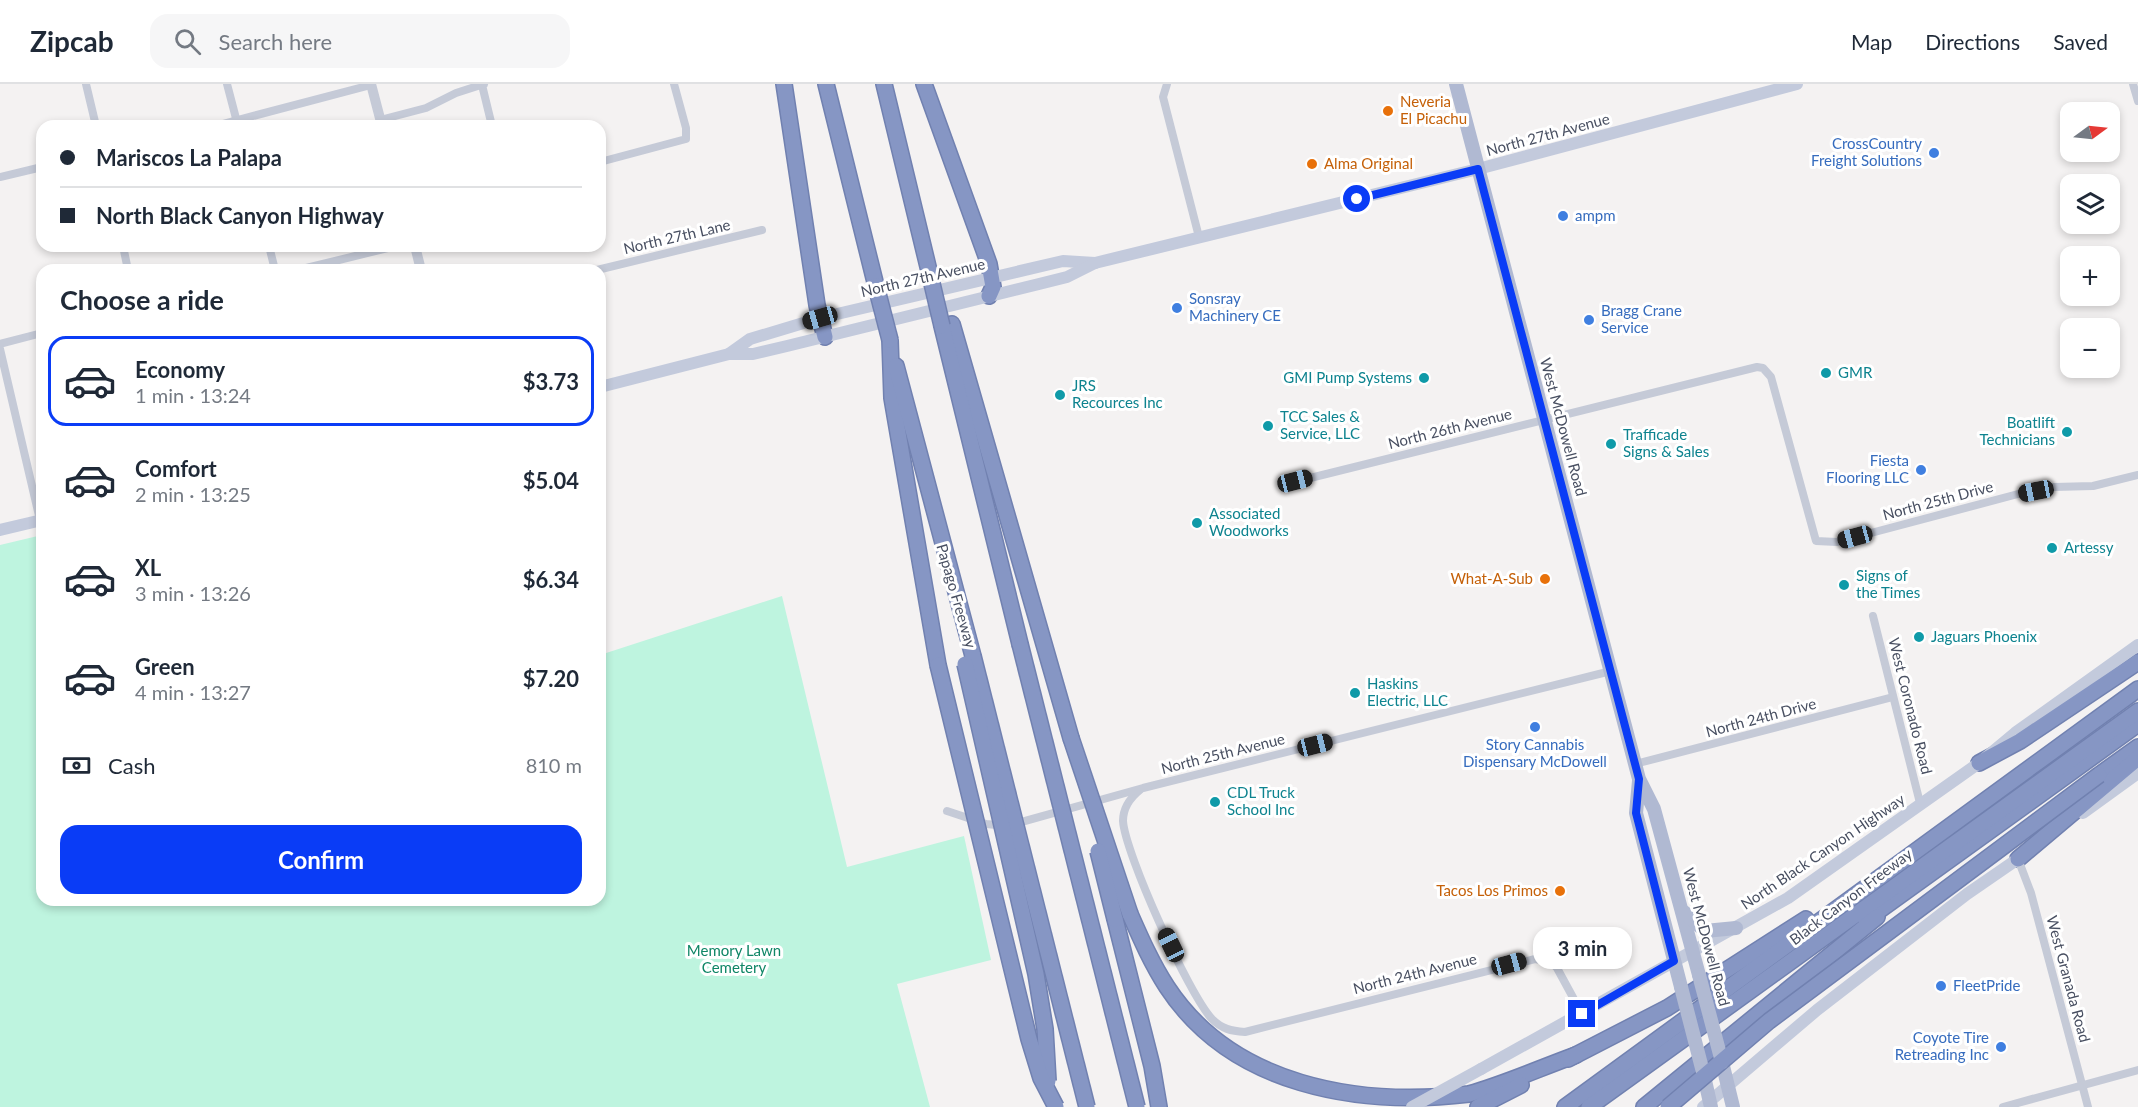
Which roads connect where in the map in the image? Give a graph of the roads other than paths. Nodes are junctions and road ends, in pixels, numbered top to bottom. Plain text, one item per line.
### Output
1 (86, 84) edge
2 (227, 84) edge
3 (483, 84) edge
4 (674, 84) edge
5 (784, 84) edge
6 (826, 84) edge
7 (884, 84) edge
8 (924, 84) edge
9 (1167, 84) edge
10 (1456, 84) edge
11 (1797, 84) edge
12 (2133, 84) edge
13 (371, 85) edge
14 (2138, 101) edge
15 (95, 120) edge
16 (237, 120) edge
17 (248, 120) edge
18 (380, 120) edge
19 (390, 120) edge
20 (491, 120) edge
21 (606, 160) edge
22 (36, 168) edge
23 (1478, 169) junction
24 (0, 177) edge
25 (762, 230) dead end
26 (1199, 237) junction
27 (372, 252) edge
28 (1095, 263) junction
29 (322, 264) edge
30 (606, 268) edge
31 (993, 277) junction
32 (989, 296) junction
33 (820, 318) junction
34 (947, 325) junction
35 (36, 335) edge
36 (825, 337) junction
37 (890, 340) junction
38 (0, 344) edge
39 (0, 349) edge
40 (729, 354) junction
41 (606, 382) edge
42 (1544, 420) junction
43 (2138, 475) edge
44 (1282, 484) dead end
45 (36, 499) edge
46 (36, 521) edge
47 (0, 530) edge
48 (1816, 541) joint
49 (1873, 616) dead end
50 (2138, 645) edge
51 (968, 657) junction
52 (2138, 662) edge
53 (1611, 671) junction
54 (2138, 689) edge
55 (1893, 697) junction
56 (2138, 711) edge
57 (2138, 724) edge
58 (2138, 747) edge
59 (2138, 758) edge
60 (1979, 763) junction
61 (1635, 764) junction
62 (2138, 773) edge
63 (1639, 779) junction
64 (1143, 788) junction
65 (1920, 803) junction
66 (947, 811) dead end
67 (1905, 857) junction
68 (2019, 859) junction
69 (1902, 896) junction
70 (1681, 908) junction
71 (1122, 916) junction
72 (1736, 928) junction
73 (1693, 951) junction
74 (1674, 961) junction
75 (1582, 1014) junction
76 (1576, 1055) junction
77 (2138, 1070) edge
78 (2082, 1084) junction
79 (1728, 1086) junction
80 (1708, 1105) edge
81 (1047, 1107) edge
82 (1056, 1107) edge
83 (1087, 1107) edge
84 (1137, 1107) edge
85 (1159, 1107) edge
86 (1412, 1107) edge
87 (1478, 1107) edge
88 (1565, 1107) edge
89 (1589, 1107) edge
90 (1602, 1107) edge
91 (1644, 1107) edge
92 (1668, 1107) edge
93 (1733, 1107) edge
94 (2003, 1107) edge
95 (2088, 1107) edge

1 - 15 street
2 - 16 street
3 - 19 street
3 - 20 street
4 - 21 street
5 - 33 highway
6 - 37 highway, Papago Freeway, bridge
7 - 34 highway, bridge
8 - 31 highway
9 - 26 street
10 - 23 main road, West McDowell Road
11 - 23 main road, North 27th Avenue
12 - 14 street
13 - 17 street
13 - 18 street
22 - 24 street
23 - 26 main road, North 27th Avenue
23 - 42 main road, West McDowell Road
25 - 30 street, North 27th Lane
26 - 28 main road, North 27th Avenue
27 - 29 street
28 - 31 main road, North 27th Avenue
28 - 32 main road, North 27th Avenue
31 - 32 highway
31 - 33 main road, North 27th Avenue
32 - 36 main road, North 27th Avenue
33 - 36 highway
33 - 40 main road, North 27th Avenue
34 - 71 highway, bridge
34 - 84 highway, bridge
35 - 38 street
36 - 40 main road, North 27th Avenue
37 - 51 highway, Papago Freeway
37 - 82 highway, bridge
39 - 45 street
40 - 41 main road, North 27th Avenue
42 - 44 street, North 26th Avenue
42 - 48 street, North 26th Avenue
42 - 53 main road, West McDowell Road
43 - 48 street, North 25th Drive
46 - 47 main road
49 - 55 street, West Coronado Road
50 - 60 main road, North Black Canyon Highway
51 - 81 highway, bridge
51 - 83 highway, Papago Freeway, bridge
52 - 60 highway
53 - 61 main road, West McDowell Road
53 - 64 street, North 25th Avenue
54 - 67 highway, Black Canyon Freeway
55 - 61 street, North 24th Drive
55 - 65 street, West Coronado Road
56 - 89 highway
57 - 69 highway, Black Canyon Freeway
58 - 92 highway, bridge
59 - 68 highway
60 - 65 main road, North Black Canyon Highway
61 - 63 main road, West McDowell Road
62 - 68 main road
63 - 70 main road, West McDowell Road
63 - 74 main road, West McDowell Road
64 - 66 street, North 25th Avenue
64 - 75 street, North 24th Avenue
65 - 72 main road, North Black Canyon Highway
67 - 76 highway
67 - 88 highway, Black Canyon Freeway
68 - 78 street, West Granada Road
68 - 79 main road
69 - 90 highway, Black Canyon Freeway
69 - 91 highway
70 - 72 main road
70 - 73 main road, West McDowell Road
71 - 76 highway
71 - 85 highway
72 - 73 main road, North Black Canyon Highway
73 - 74 main road, North Black Canyon Highway
73 - 79 main road, West McDowell Road, bridge
74 - 75 main road, North Black Canyon Highway
74 - 80 main road, West McDowell Road, bridge
75 - 86 main road, North Black Canyon Highway, bridge
76 - 87 highway
77 - 78 street
78 - 94 street
78 - 95 street, West Granada Road
79 - 80 main road
79 - 93 main road, West McDowell Road

